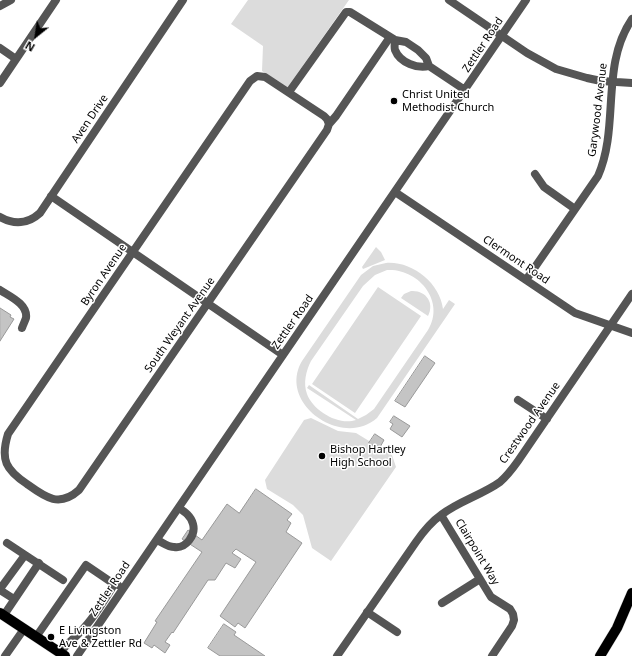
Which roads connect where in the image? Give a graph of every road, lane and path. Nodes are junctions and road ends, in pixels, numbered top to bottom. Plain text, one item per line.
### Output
1 (11, 0) edge
2 (56, 0) edge
3 (183, 0) edge
4 (449, 0) edge
5 (526, 0) edge
6 (0, 6) edge
7 (632, 19) edge
8 (502, 36) junction
9 (392, 38) junction
10 (0, 48) edge
11 (16, 59) junction
12 (429, 66) junction
13 (613, 82) junction
14 (0, 83) edge
15 (632, 83) edge
16 (465, 90) junction
17 (289, 92) junction
18 (329, 124) junction
19 (536, 174) dead end
20 (395, 192) junction
21 (52, 196) junction
22 (575, 209) junction
23 (0, 217) edge
24 (133, 252) junction
25 (526, 280) junction
26 (0, 290) edge
27 (632, 294) edge
28 (208, 304) junction
29 (611, 325) junction
30 (22, 328) dead end
31 (632, 333) edge
32 (283, 355) junction
33 (518, 400) dead end
34 (547, 420) junction
35 (29, 486) joint
36 (179, 508) junction
37 (441, 515) junction
38 (157, 540) junction
39 (7, 542) dead end
40 (25, 555) junction
41 (39, 563) junction
42 (480, 579) junction
43 (63, 580) dead end
44 (114, 584) junction
45 (123, 589) junction
46 (0, 590) edge
47 (632, 593) edge
48 (14, 599) junction
49 (442, 603) dead end
50 (366, 612) junction
51 (2, 614) edge
52 (24, 629) junction
53 (397, 632) dead end
54 (36, 637) junction
55 (62, 655) edge
56 (5, 656) edge
57 (77, 656) edge
58 (337, 656) edge
59 (492, 656) edge
60 (600, 656) edge

1 - 6 street
2 - 11 street
3 - 21 street, Aven Drive
4 - 8 street
5 - 8 street, Zettler Road
7 - 13 street, Garywood Avenue
8 - 13 street
8 - 16 street, Zettler Road
9 - 12 street
9 - 12 street
9 - 17 street
9 - 18 street, South Weyant Avenue
10 - 11 street
11 - 14 street
12 - 16 street
13 - 15 street
13 - 22 street, Garywood Avenue
16 - 20 street, Zettler Road
17 - 18 street
17 - 24 street, Byron Avenue
18 - 28 street, South Weyant Avenue
19 - 22 street
20 - 25 street, Clermont Road
20 - 32 street, Zettler Road
21 - 23 street, Aven Drive
21 - 24 street
22 - 25 street, Garywood Avenue
24 - 28 street
24 - 35 street, Byron Avenue
25 - 29 street, Clermont Road
26 - 30 street
27 - 29 street, Crestwood Avenue
28 - 32 street
28 - 35 street, South Weyant Avenue
29 - 31 street, Clermont Road
29 - 34 street, Crestwood Avenue
32 - 36 street, Zettler Road
33 - 34 street
34 - 37 street, Crestwood Avenue
36 - 38 street, Zettler Road
36 - 38 street
37 - 42 street, Clairpoint Way
37 - 50 street, Crestwood Avenue
38 - 45 street, Zettler Road
39 - 40 street
40 - 41 street
40 - 46 street
41 - 43 street
41 - 48 street
42 - 49 street
42 - 59 street, Clairpoint Way
44 - 45 street
44 - 54 street
44 - 55 street
45 - 57 street, Zettler Road
46 - 48 street
47 - 60 main road
48 - 51 street
50 - 53 street
50 - 58 street, Crestwood Avenue
51 - 52 main road
52 - 54 main road
52 - 56 street
54 - 55 main road

